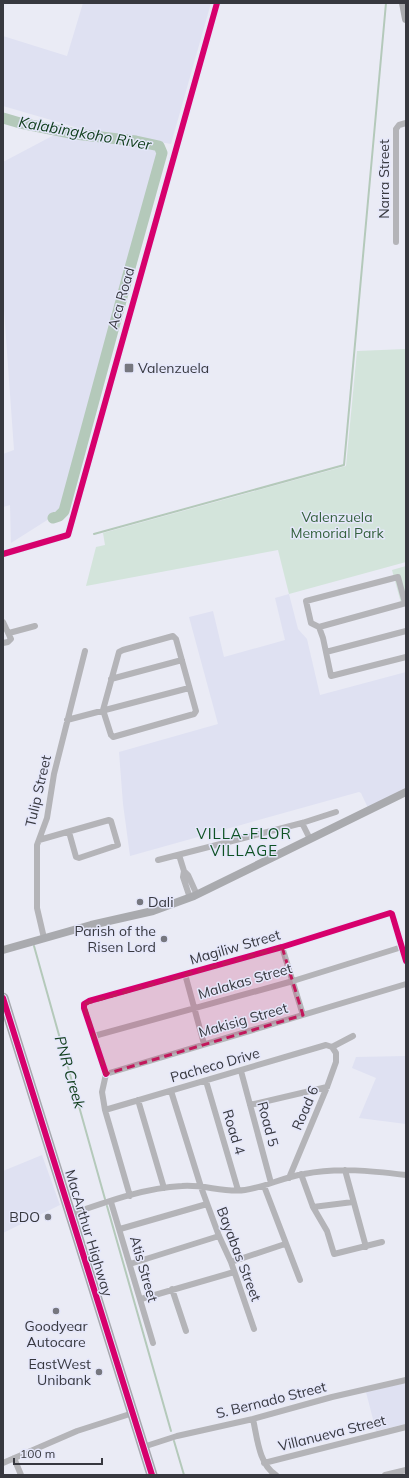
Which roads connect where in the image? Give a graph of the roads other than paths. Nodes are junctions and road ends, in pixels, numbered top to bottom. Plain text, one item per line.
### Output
1 (217, 3) edge
2 (404, 3) edge
3 (406, 19) edge
4 (406, 123) edge
5 (396, 242) dead end
6 (3, 554) edge
7 (406, 603) edge
8 (3, 622) edge
9 (35, 626) dead end
10 (319, 627) junction
11 (406, 631) edge
12 (9, 633) junction
13 (3, 643) edge
14 (85, 651) dead end
15 (326, 652) junction
16 (406, 657) edge
17 (182, 660) junction
18 (111, 679) junction
19 (189, 688) junction
20 (103, 710) junction
21 (67, 720) junction
22 (406, 792) edge
23 (336, 812) dead end
24 (302, 823) junction
25 (69, 832) junction
26 (310, 839) junction
27 (39, 840) junction
28 (179, 855) junction
29 (158, 860) dead end
30 (193, 896) junction
31 (44, 938) junction
32 (282, 947) junction
33 (402, 947) junction
34 (3, 950) edge
35 (406, 961) edge
36 (185, 974) junction
37 (293, 981) junction
38 (406, 984) edge
39 (3, 998) edge
40 (195, 1008) junction
41 (6, 1015) edge
42 (303, 1015) junction
43 (94, 1036) junction
44 (353, 1036) dead end
45 (204, 1044) junction
46 (332, 1046) junction
47 (241, 1071) junction
48 (106, 1074) junction
49 (206, 1081) junction
50 (328, 1087) junction
51 (171, 1091) junction
52 (138, 1100) junction
53 (250, 1105) junction
54 (105, 1110) junction
55 (345, 1170) junction
56 (301, 1174) junction
57 (406, 1175) edge
58 (289, 1178) junction
59 (271, 1183) junction
60 (201, 1186) junction
61 (264, 1186) junction
62 (164, 1188) junction
63 (238, 1190) junction
64 (130, 1196) junction
65 (111, 1202) junction
66 (353, 1202) junction
67 (207, 1204) junction
68 (312, 1207) junction
69 (71, 1214) junction
70 (120, 1229) junction
71 (219, 1236) junction
72 (382, 1242) dead end
73 (285, 1244) junction
74 (366, 1246) junction
75 (231, 1262) junction
76 (130, 1264) junction
77 (234, 1272) junction
78 (300, 1280) dead end
79 (172, 1289) junction
80 (140, 1299) junction
81 (254, 1329) dead end
82 (186, 1331) dead end
83 (153, 1343) dead end
84 (406, 1380) edge
85 (133, 1413) junction
86 (253, 1419) junction
87 (406, 1427) edge
88 (143, 1447) junction
89 (14, 1458) junction
90 (3, 1463) edge
91 (264, 1463) junction
92 (406, 1470) edge
93 (21, 1475) edge
94 (152, 1475) edge
95 (276, 1475) edge
96 (385, 1475) edge

1 - 6 street, Aca Road
2 - 3 main road
4 - 5 street, Narra Street
7 - 10 street
7 - 10 street
8 - 12 street
9 - 12 street
10 - 15 street
11 - 15 street
12 - 13 street
14 - 21 street, Tulip Street
15 - 16 street
17 - 18 street
17 - 18 street
17 - 19 street
18 - 20 street
19 - 20 street
19 - 20 street
20 - 21 street
21 - 27 street, Tulip Street
22 - 26 main road
23 - 24 street
24 - 26 street
24 - 28 street
25 - 25 street
25 - 27 street
26 - 30 main road
27 - 31 street, Tulip Street
28 - 29 street
28 - 30 street
30 - 31 main road
31 - 34 main road
32 - 33 street, Magiliw Street
32 - 36 street, Magiliw Street
32 - 37 street
33 - 35 street
33 - 37 street, Malakas Street
36 - 40 street
36 - 43 street, Magiliw Street
37 - 40 street, Malakas Street
37 - 42 street
38 - 42 street, Makisig Street
39 - 41 highway, MacArthur Highway
40 - 43 street, Malakas Street
40 - 45 street
41 - 69 highway, MacArthur Highway
42 - 45 street, Makisig Street
43 - 48 street
44 - 46 street, Pacheco Drive
45 - 48 street, Makisig Street
46 - 47 street, Pacheco Drive
46 - 50 street, Road 6
47 - 49 street, Pacheco Drive
47 - 53 street, Road 5
48 - 54 street
49 - 51 street, Pacheco Drive
49 - 63 street, Road 4
50 - 53 street
50 - 58 street, Road 6
51 - 52 street, Pacheco Drive
51 - 60 street, Bayabas Street
52 - 54 street, Pacheco Drive
52 - 62 street
53 - 59 street, Road 5
54 - 64 street
55 - 56 street
55 - 57 street
55 - 66 street
56 - 58 street
56 - 68 street
58 - 59 street
59 - 61 street
60 - 62 street
60 - 63 street
60 - 67 street, Bayabas Street
61 - 63 street
61 - 73 street
62 - 64 street
64 - 65 street
65 - 69 street
65 - 70 street, Atis Street
66 - 68 street
66 - 74 street
67 - 70 street
67 - 71 street, Bayabas Street
68 - 74 street
69 - 85 highway, MacArthur Highway
70 - 76 street, Atis Street
71 - 75 street, Bayabas Street
71 - 76 street
72 - 74 street
73 - 75 street
73 - 78 street
75 - 77 street, Bayabas Street
76 - 80 street, Atis Street
77 - 79 street
77 - 81 street, Bayabas Street
79 - 80 street
79 - 82 street
80 - 83 street, Atis Street
84 - 86 street, S. Bernado Street
85 - 88 highway, MacArthur Highway
85 - 89 street
86 - 88 street, S. Bernado Street
86 - 91 street
87 - 91 street, Villanueva Street
88 - 94 highway, MacArthur Highway
89 - 90 street
89 - 93 street
91 - 95 street
92 - 96 street

